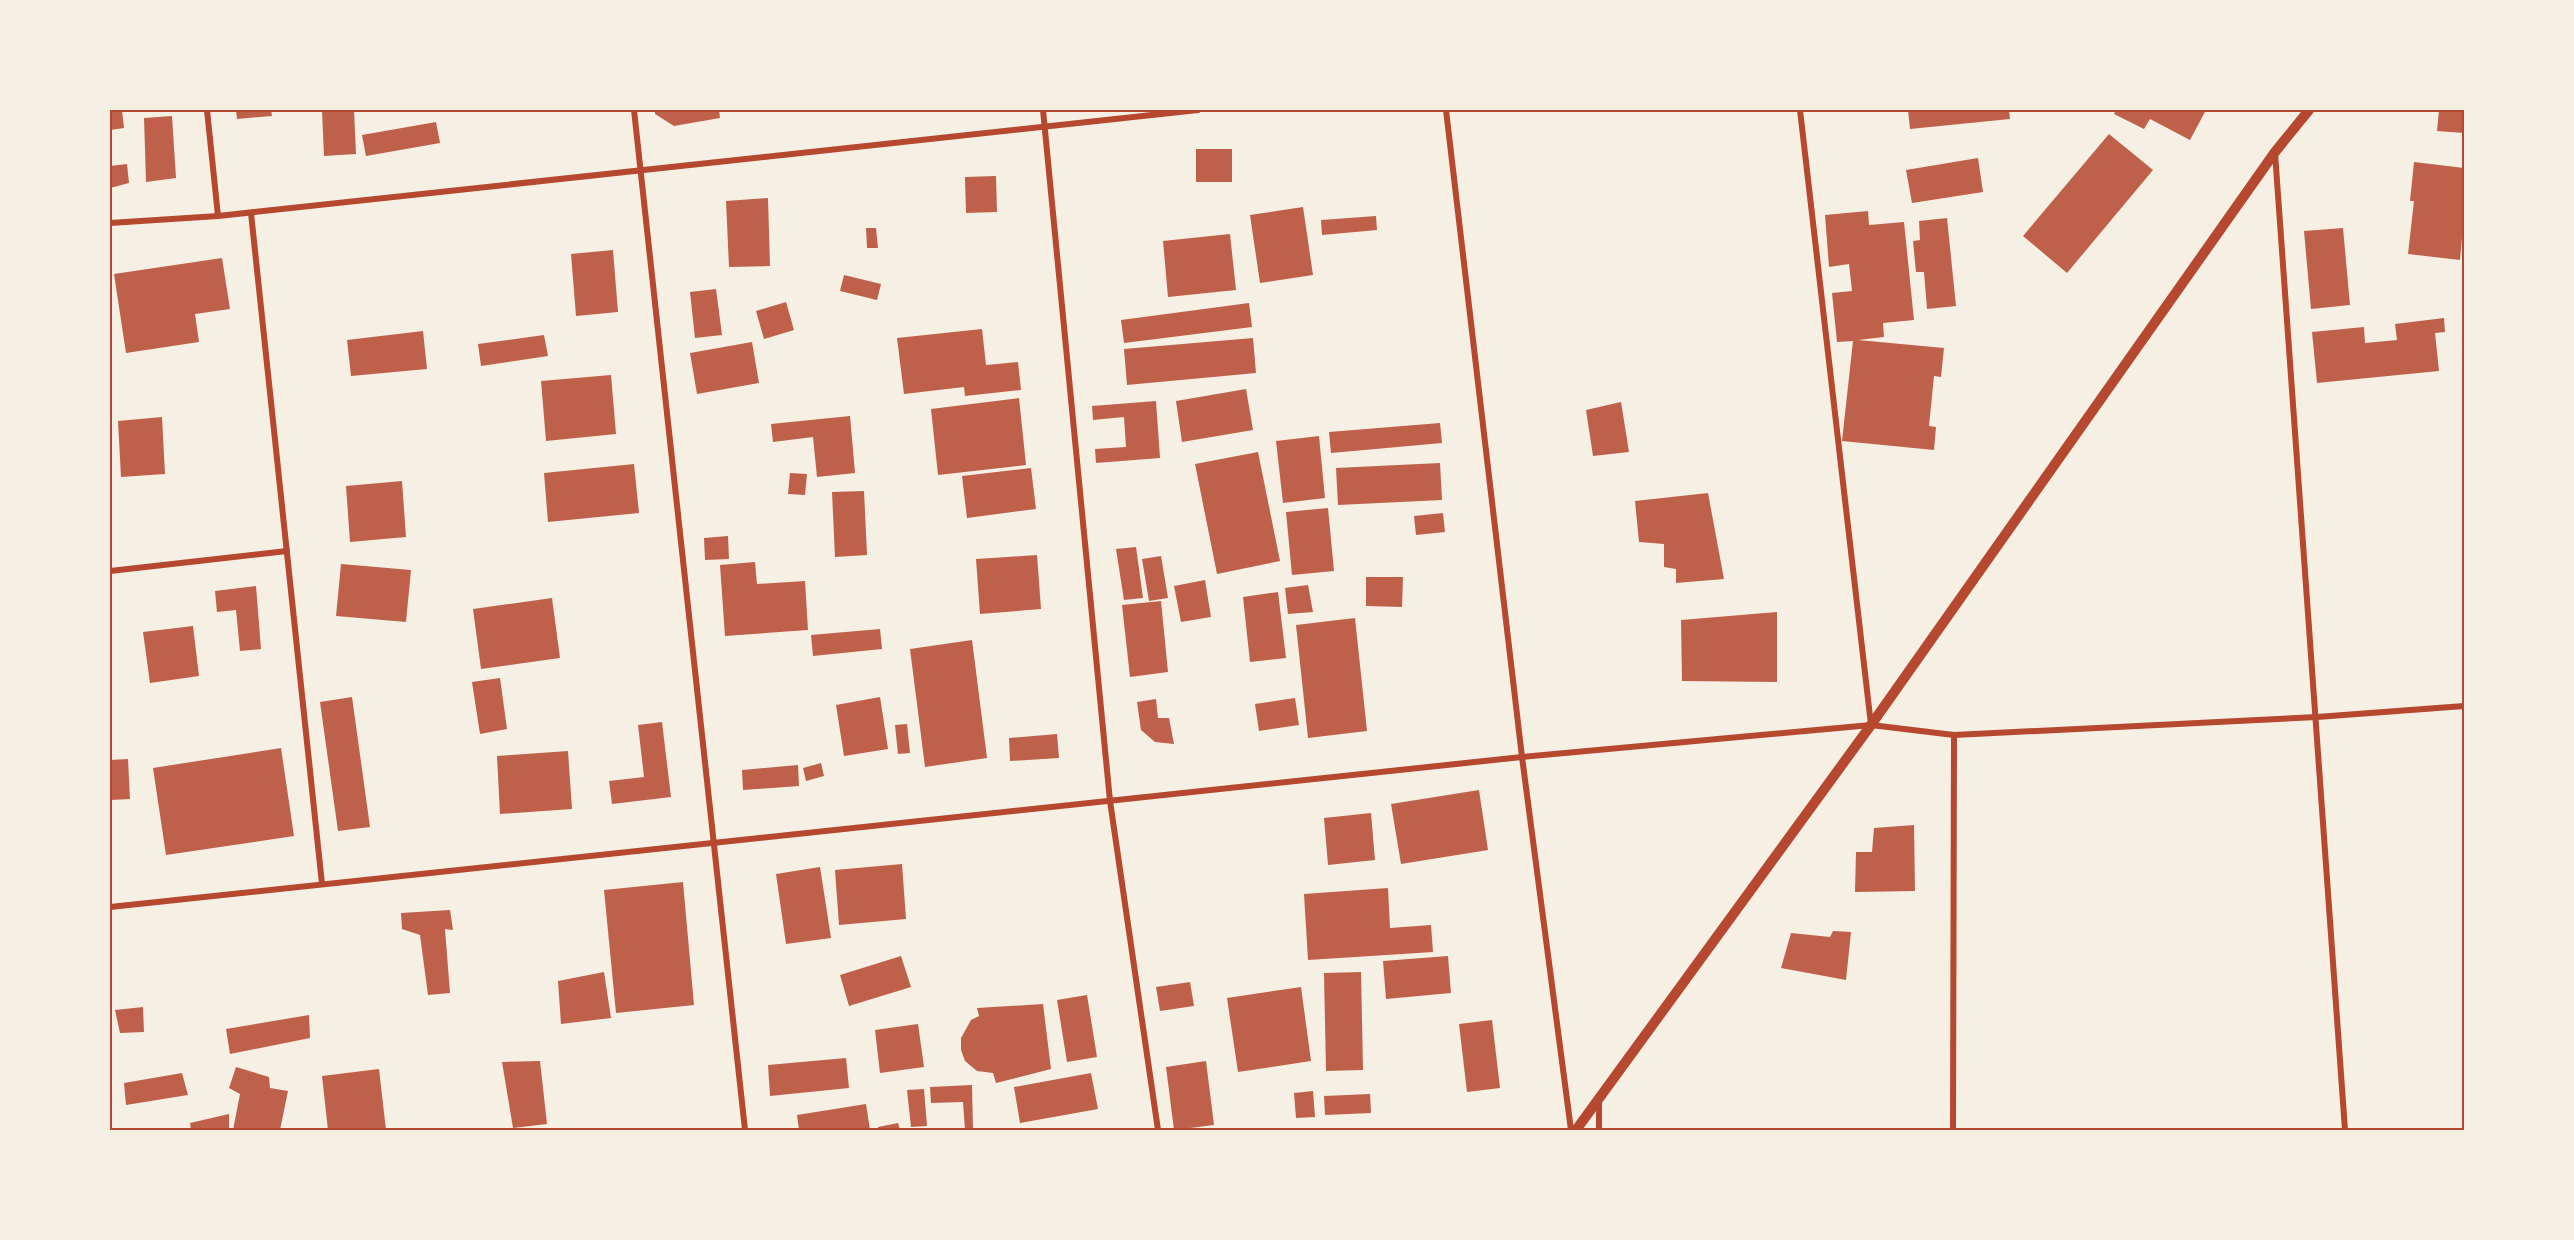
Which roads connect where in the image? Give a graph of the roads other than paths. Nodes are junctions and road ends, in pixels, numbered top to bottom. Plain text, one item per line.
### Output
1 (207, 110) edge
2 (634, 110) edge
3 (1043, 110) edge
4 (1198, 110) edge
5 (1446, 110) edge
6 (1800, 110) edge
7 (2309, 110) edge
8 (1045, 126) junction
9 (2275, 152) junction
10 (640, 170) junction
11 (251, 213) junction
12 (218, 216) junction
13 (110, 223) edge
14 (287, 551) junction
15 (110, 571) edge
16 (2464, 706) edge
17 (2317, 717) junction
18 (1871, 725) junction
19 (1954, 735) junction
20 (1522, 757) junction
21 (1110, 801) junction
22 (714, 843) junction
23 (322, 885) junction
24 (110, 907) edge
25 (1599, 1100) junction
26 (745, 1131) edge
27 (1158, 1131) edge
28 (1571, 1131) edge
29 (1576, 1131) edge
30 (1599, 1131) edge
31 (1953, 1131) edge
32 (2345, 1131) edge

1 - 12 street
2 - 10 street
3 - 8 street
4 - 8 street
5 - 20 street
6 - 18 street
7 - 9 street
8 - 10 street
8 - 21 street
9 - 17 street
9 - 18 street
10 - 11 street
10 - 22 street
11 - 12 street
11 - 14 street
12 - 13 street
14 - 15 street
14 - 23 street
16 - 17 street
17 - 19 street
17 - 32 street
18 - 19 street
18 - 20 street
18 - 25 street
19 - 31 street
20 - 21 street
20 - 28 street
21 - 22 street
21 - 27 street
22 - 23 street
22 - 26 street
23 - 24 street
25 - 29 street
25 - 30 street

